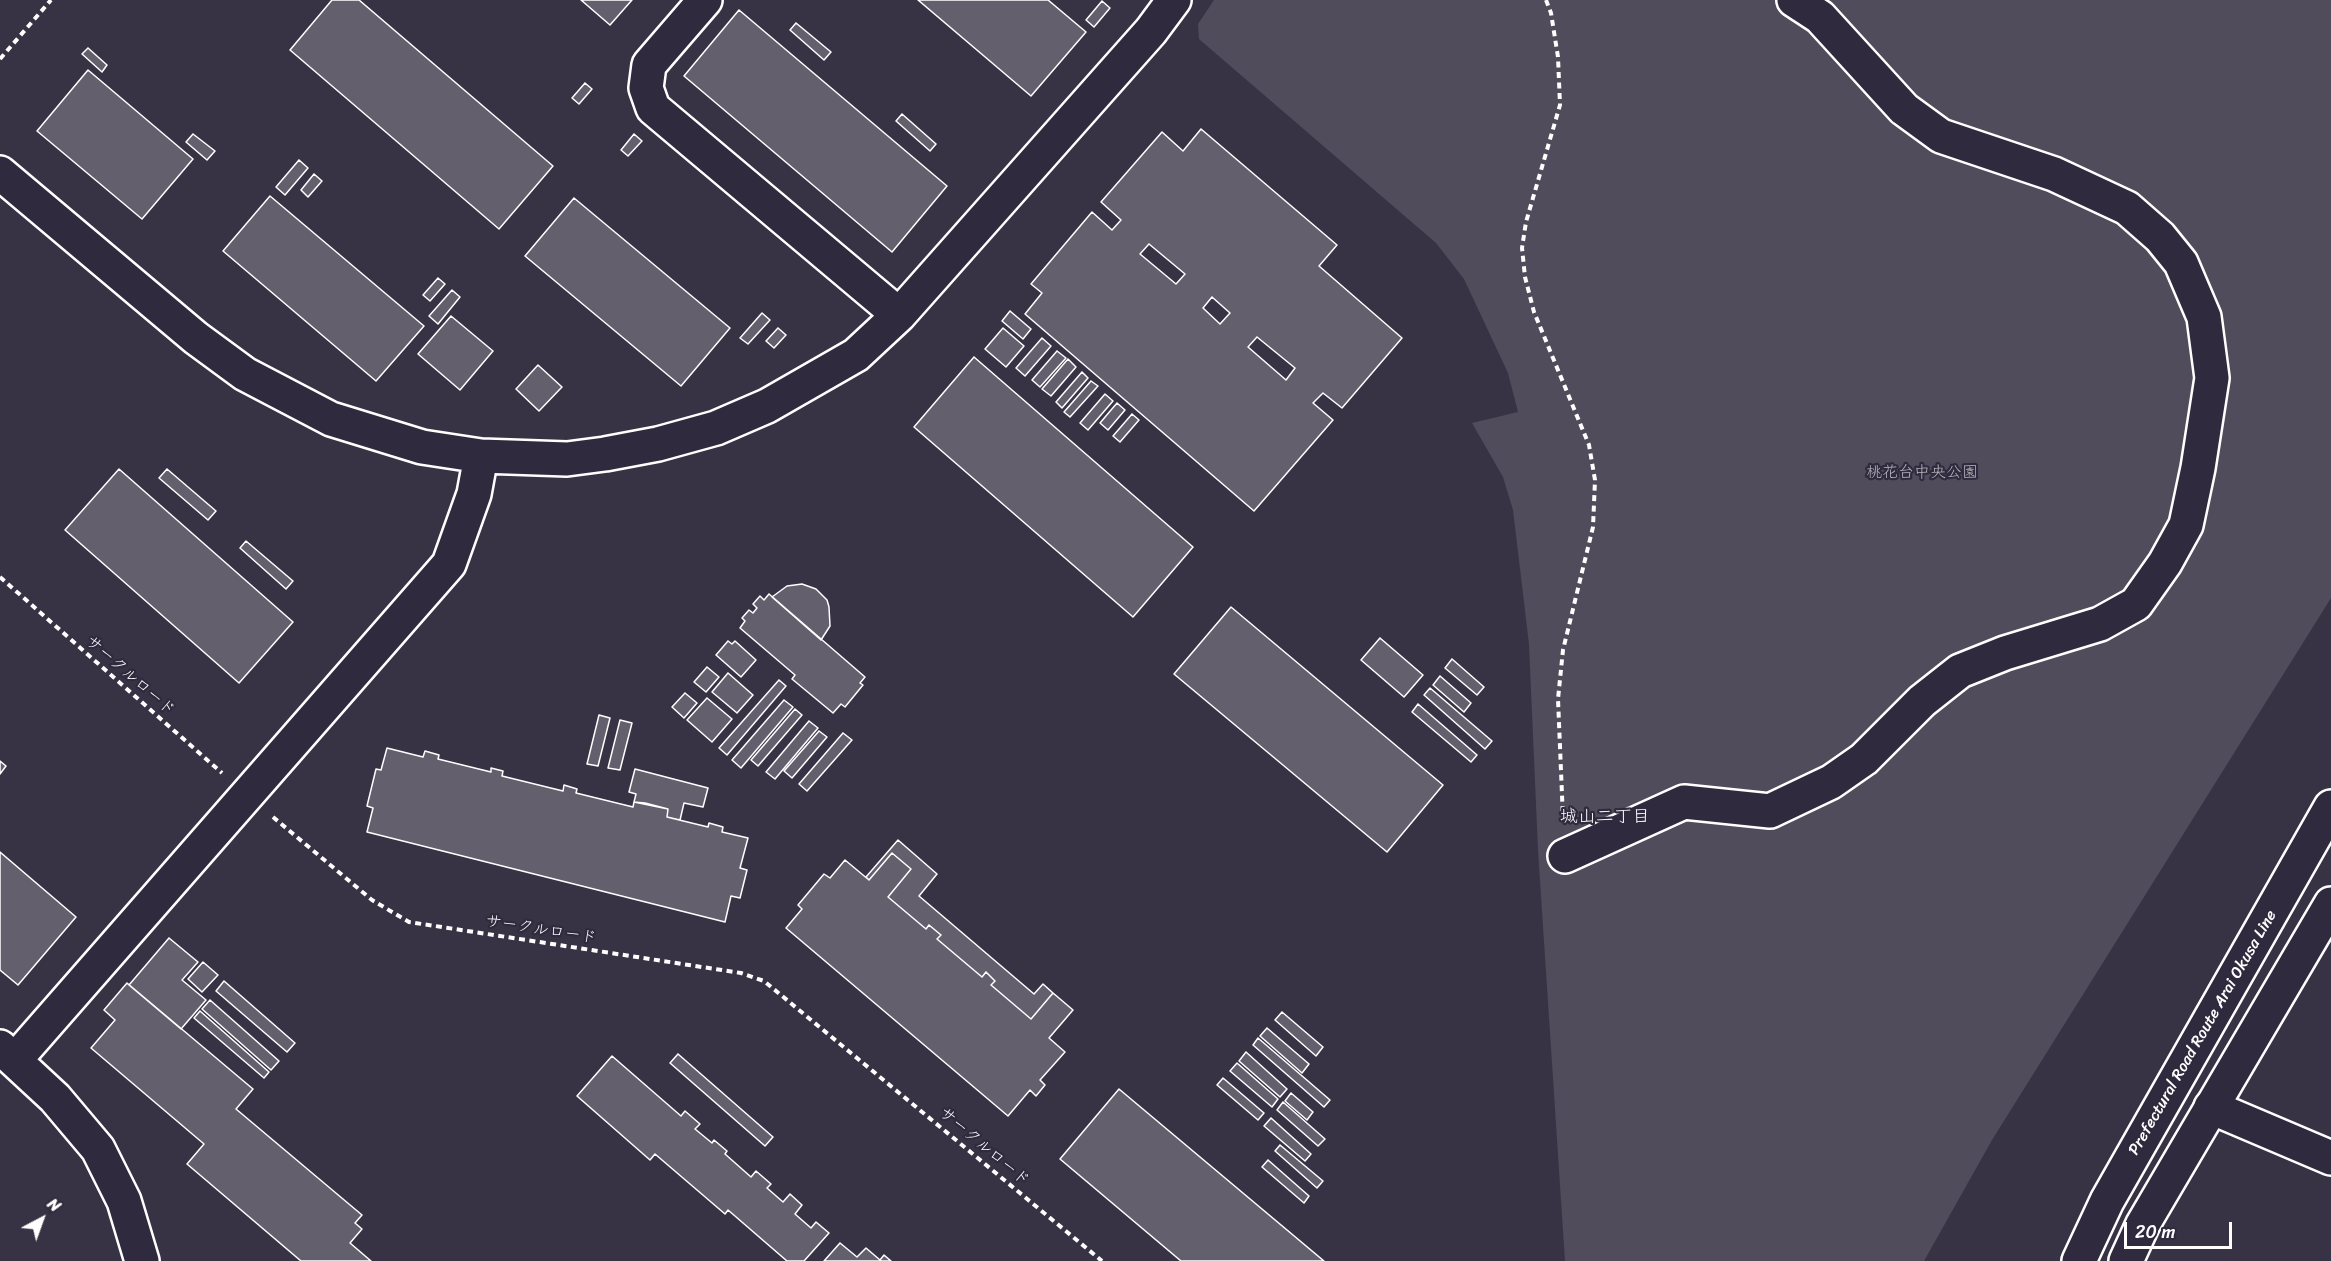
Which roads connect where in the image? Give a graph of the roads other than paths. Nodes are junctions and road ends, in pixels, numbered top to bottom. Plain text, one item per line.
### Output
1 (705, 0) edge
2 (1174, 0) edge
3 (1794, 0) edge
4 (0, 173) edge
5 (899, 315) junction
6 (481, 456) junction
7 (2331, 807) edge
8 (1565, 856) road end
9 (2331, 904) edge
10 (7, 1053) edge
11 (2211, 1107) junction
12 (2331, 1158) edge
13 (142, 1261) edge
14 (2079, 1261) edge
15 (2126, 1261) edge

1 - 5 street
2 - 5 street
3 - 8 street
4 - 6 street
5 - 6 street
6 - 10 street
7 - 14 street, Prefectural Road Route Arai Okusa Line
9 - 11 street
10 - 13 street
11 - 12 street
11 - 15 street

